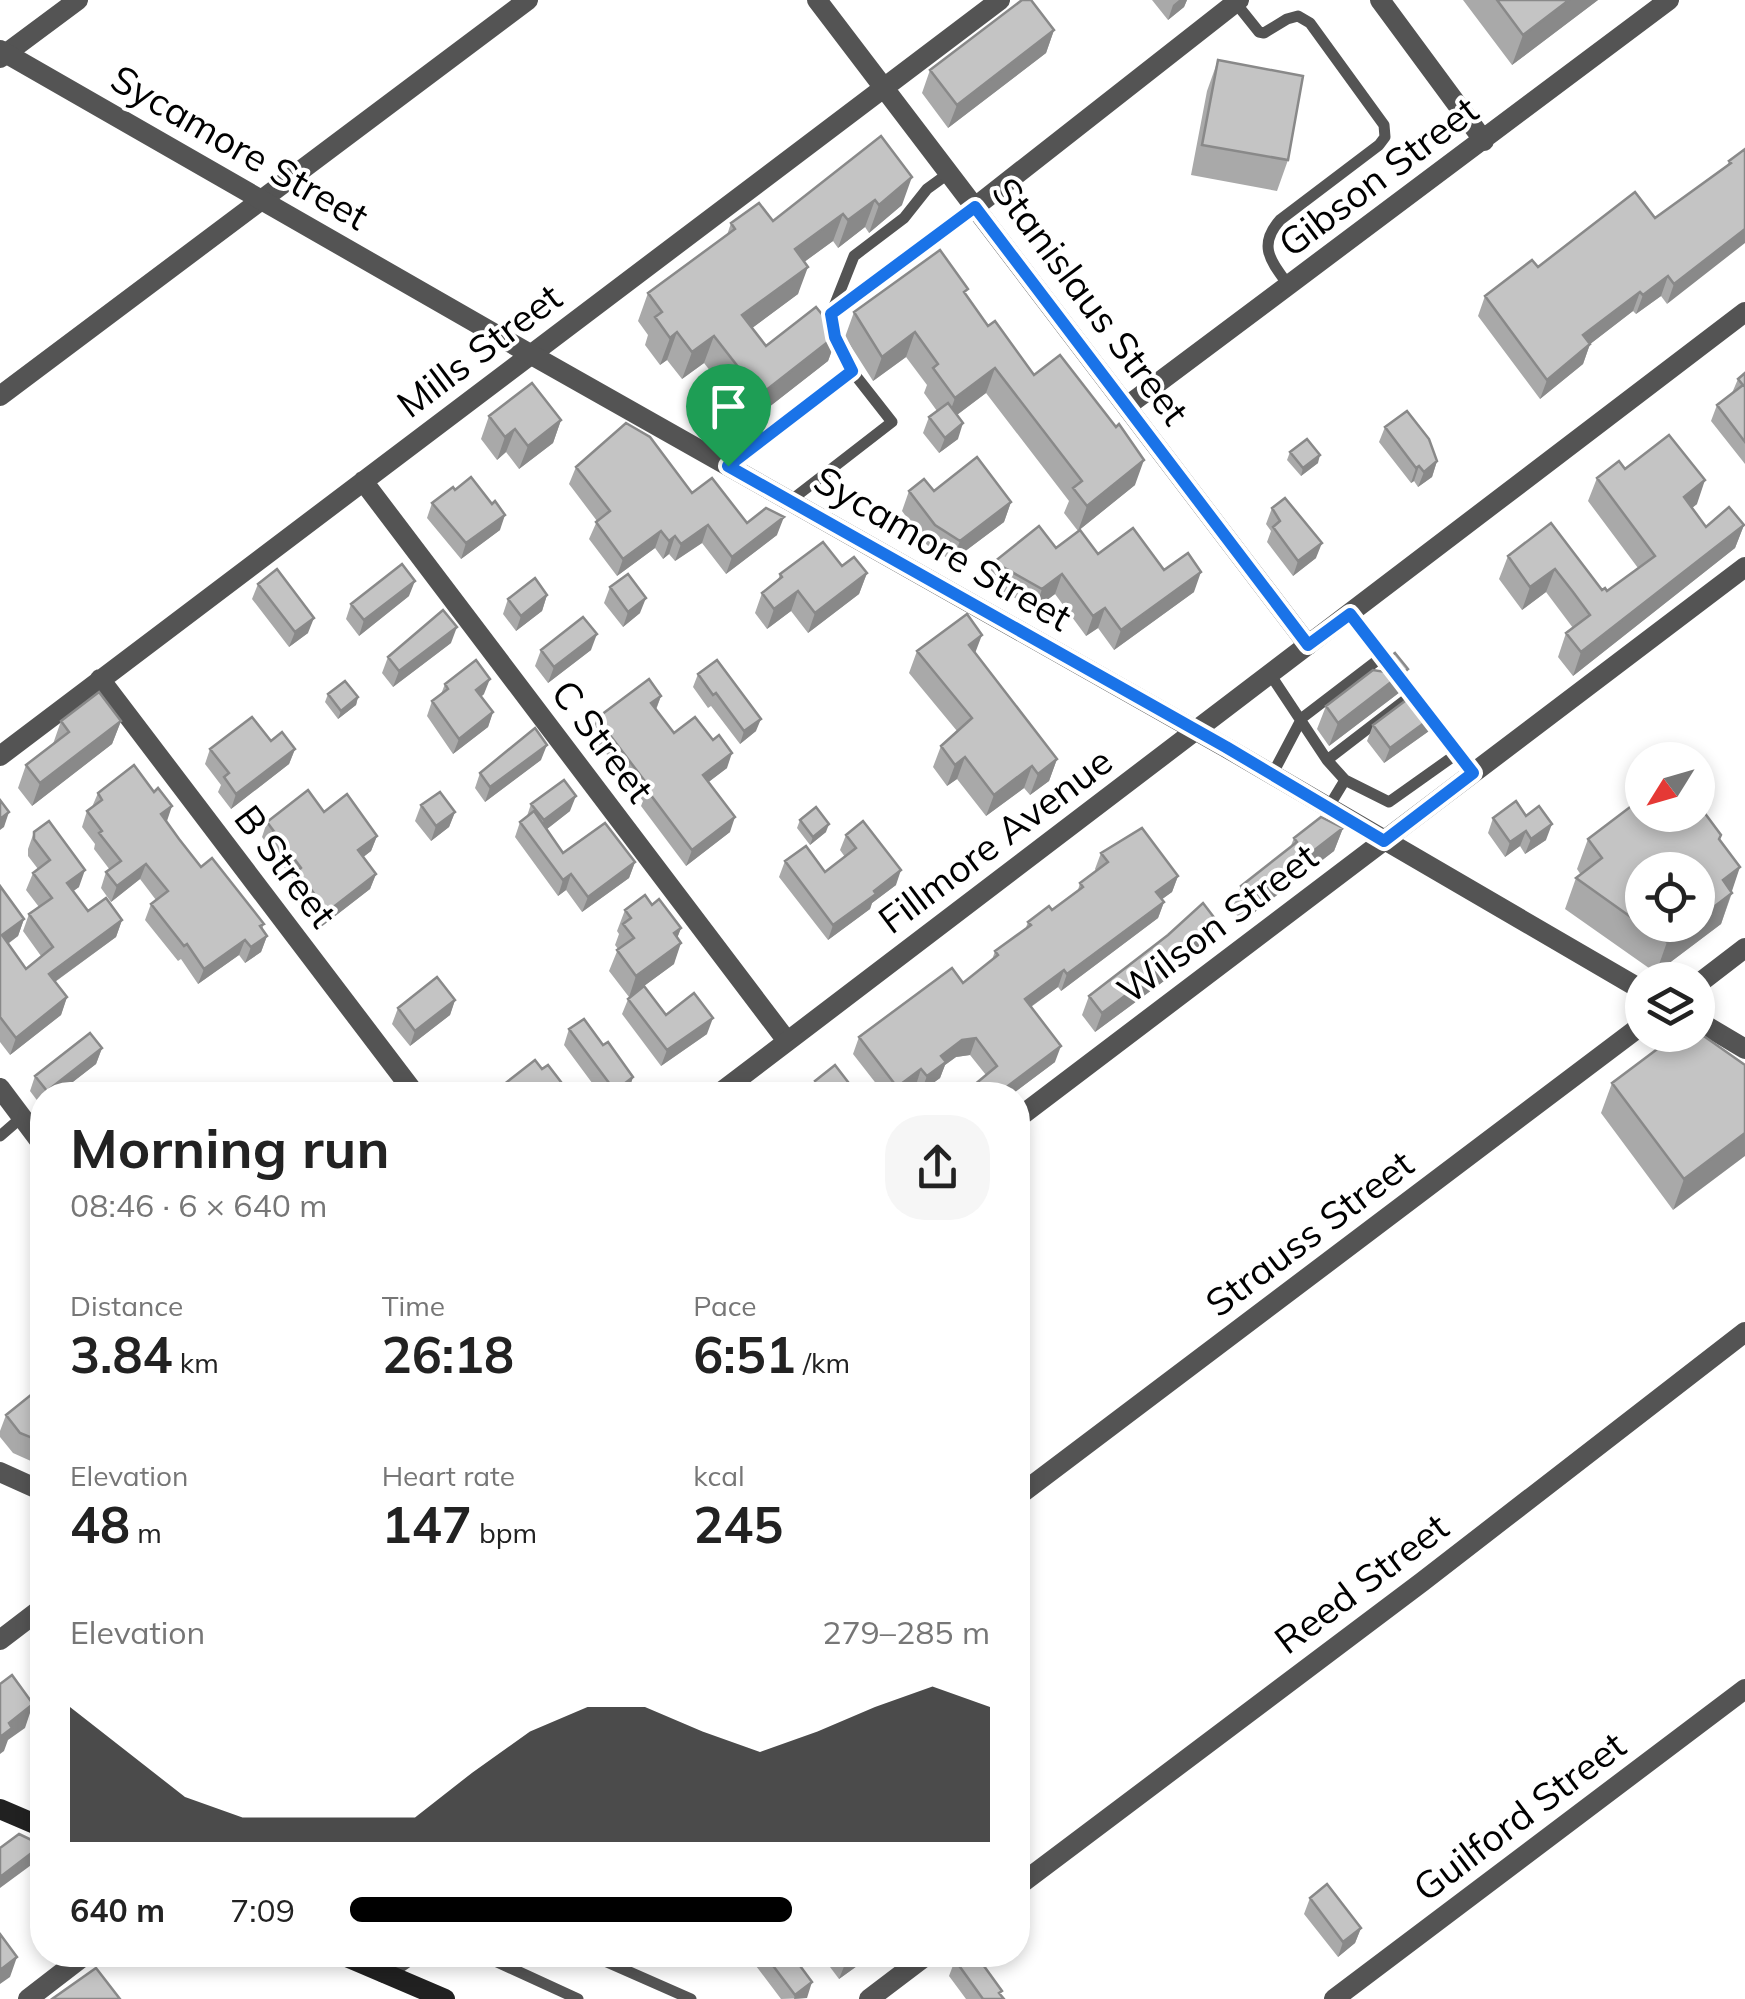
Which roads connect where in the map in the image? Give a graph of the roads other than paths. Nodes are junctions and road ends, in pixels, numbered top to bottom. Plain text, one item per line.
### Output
1 (78, 0) edge
2 (528, 0) edge
3 (817, 0) edge
4 (1000, 0) edge
5 (1380, 0) edge
6 (1669, 0) edge
7 (1237, 1) edge
8 (2, 54) edge
9 (884, 88) junction
10 (1484, 141) junction
11 (948, 173) junction
12 (262, 200) junction
13 (975, 207) junction
14 (1289, 286) junction
15 (1745, 312) edge
16 (831, 314) junction
17 (530, 354) junction
18 (852, 371) junction
19 (0, 396) edge
20 (1127, 406) junction
21 (728, 466) junction
22 (363, 481) junction
23 (790, 501) junction
24 (1745, 567) edge
25 (1350, 614) junction
26 (1308, 645) junction
27 (1382, 656) junction
28 (1361, 673) junction
29 (1270, 674) junction
30 (100, 680) junction
31 (1344, 687) junction
32 (1372, 687) edge
33 (1413, 694) junction
34 (1354, 701) edge
35 (1324, 702) junction
36 (1334, 716) edge
37 (1302, 718) junction
38 (1196, 731) junction
39 (1458, 753) junction
40 (0, 756) edge
41 (1327, 760) junction
42 (1473, 773) junction
43 (1272, 775) junction
44 (1345, 780) junction
45 (1389, 802) junction
46 (1328, 808) junction
47 (1410, 821) junction
48 (1384, 841) junction
49 (1745, 948) edge
50 (1715, 971) edge
51 (1625, 980) edge
52 (1715, 1031) edge
53 (1625, 1038) edge
54 (787, 1041) junction
55 (1745, 1048) edge
56 (406, 1082) edge
57 (734, 1082) edge
58 (0, 1088) edge
59 (1030, 1109) edge
60 (22, 1118) junction
61 (30, 1128) edge
62 (0, 1136) edge
63 (1745, 1332) edge
64 (0, 1472) edge
65 (30, 1485) edge
66 (1030, 1487) edge
67 (30, 1617) edge
68 (0, 1640) edge
69 (1745, 1690) edge
70 (0, 1809) edge
71 (30, 1822) edge
72 (1030, 1877) edge
73 (69, 1967) edge
74 (370, 1967) edge
75 (393, 1967) edge
76 (508, 1967) edge
77 (619, 1967) edge
78 (911, 1967) edge
79 (384, 1973) junction
80 (28, 1999) edge
81 (445, 1999) edge
82 (578, 1999) edge
83 (692, 1999) edge
84 (869, 1999) edge
85 (1334, 1999) edge

1 - 8 street
2 - 12 street
3 - 9 street, Stanislaus Street
4 - 9 street, Mills Street
5 - 10 street
6 - 10 street, Gibson Street
7 - 13 street
7 - 14 lane
8 - 12 street, Sycamore Street
9 - 11 street, Stanislaus Street
9 - 17 street, Mills Street
10 - 14 street, Gibson Street
11 - 13 street, Stanislaus Street
11 - 16 lane
12 - 17 street, Sycamore Street
12 - 19 street
13 - 16 lane
13 - 20 street, Stanislaus Street
14 - 20 street, Gibson Street
15 - 25 street, Fillmore Avenue
16 - 18 lane
17 - 21 street, Sycamore Street
17 - 22 street, Mills Street
18 - 21 lane
18 - 23 lane
20 - 26 street, Stanislaus Street
21 - 23 street, Sycamore Street
22 - 30 street, Mills Street
22 - 54 street, C Street
23 - 38 street, Sycamore Street
24 - 42 street, Wilson Street
25 - 26 street, Fillmore Avenue
25 - 27 lane
26 - 29 street, Fillmore Avenue
27 - 28 lane
27 - 33 lane
28 - 31 lane
28 - 32 lane
29 - 37 lane
29 - 38 street, Fillmore Avenue
30 - 40 street, Mills Street
30 - 56 street, B Street
31 - 34 lane
31 - 35 lane
33 - 39 lane
33 - 41 lane
35 - 36 lane
35 - 37 lane
37 - 41 lane
37 - 43 lane
38 - 43 street, Sycamore Street
38 - 54 street, Fillmore Avenue
39 - 42 lane
39 - 45 lane
41 - 44 lane
42 - 47 street, Wilson Street
43 - 46 street, Sycamore Street
44 - 45 lane
44 - 46 lane
45 - 47 lane
46 - 48 street, Sycamore Street
47 - 48 street, Wilson Street
48 - 51 street, Sycamore Street
48 - 59 street, Wilson Street
49 - 50 street
52 - 55 street
53 - 66 street, Strauss Street
54 - 57 street, Fillmore Avenue
58 - 60 street
60 - 61 street
60 - 62 lane
63 - 72 street, Reed Street
64 - 65 street
67 - 68 street
69 - 85 street, Guilford Street
70 - 71 main road
73 - 80 street
74 - 79 main road
75 - 79 street
76 - 82 lane
77 - 83 lane
78 - 84 street
79 - 81 main road

